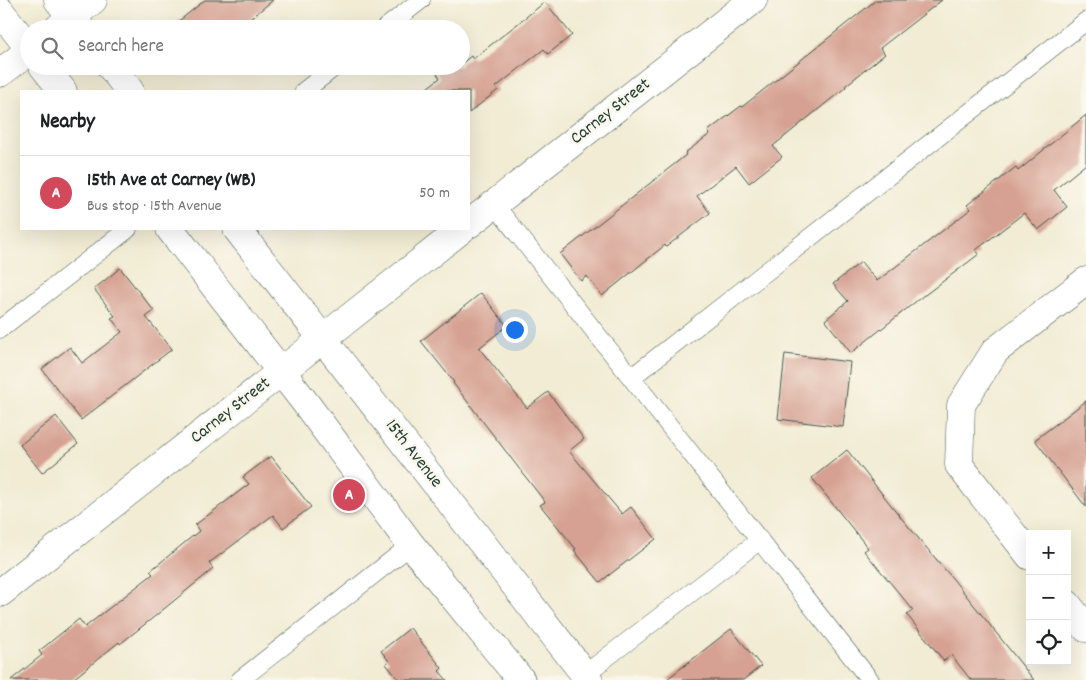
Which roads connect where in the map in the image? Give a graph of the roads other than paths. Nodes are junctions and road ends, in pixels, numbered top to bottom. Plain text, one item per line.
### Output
1 (93, 0) edge
2 (421, 0) edge
3 (753, 0) edge
4 (0, 11) edge
5 (67, 19) edge
6 (395, 20) edge
7 (1086, 21) edge
8 (20, 37) edge
9 (20, 56) edge
10 (0, 73) edge
11 (50, 75) edge
12 (117, 75) edge
13 (324, 75) edge
14 (62, 90) edge
15 (129, 90) edge
16 (305, 90) edge
17 (494, 204) junction
18 (470, 223) edge
19 (127, 230) edge
20 (171, 230) edge
21 (238, 230) edge
22 (461, 230) edge
23 (1086, 281) edge
24 (0, 329) edge
25 (322, 338) junction
26 (281, 371) junction
27 (632, 377) junction
28 (760, 540) junction
29 (411, 545) junction
30 (1026, 551) edge
31 (0, 592) edge
32 (1071, 609) edge
33 (1086, 628) edge
34 (587, 677) edge
35 (240, 680) edge
36 (521, 680) edge
37 (870, 680) edge

1 - 5 street
2 - 6 lane
3 - 17 street, Carney Street
4 - 8 street
7 - 27 lane
9 - 10 street
11 - 14 street
12 - 15 street
13 - 16 lane
17 - 18 street, Carney Street
17 - 27 lane
19 - 24 lane
20 - 26 street
21 - 25 street, 15th Avenue
22 - 25 street, Carney Street
23 - 30 street
25 - 26 street, Carney Street
25 - 34 street, 15th Avenue
26 - 29 street
26 - 31 street, Carney Street
27 - 28 lane
28 - 34 lane
28 - 37 lane
29 - 35 lane
29 - 36 street
32 - 33 street

